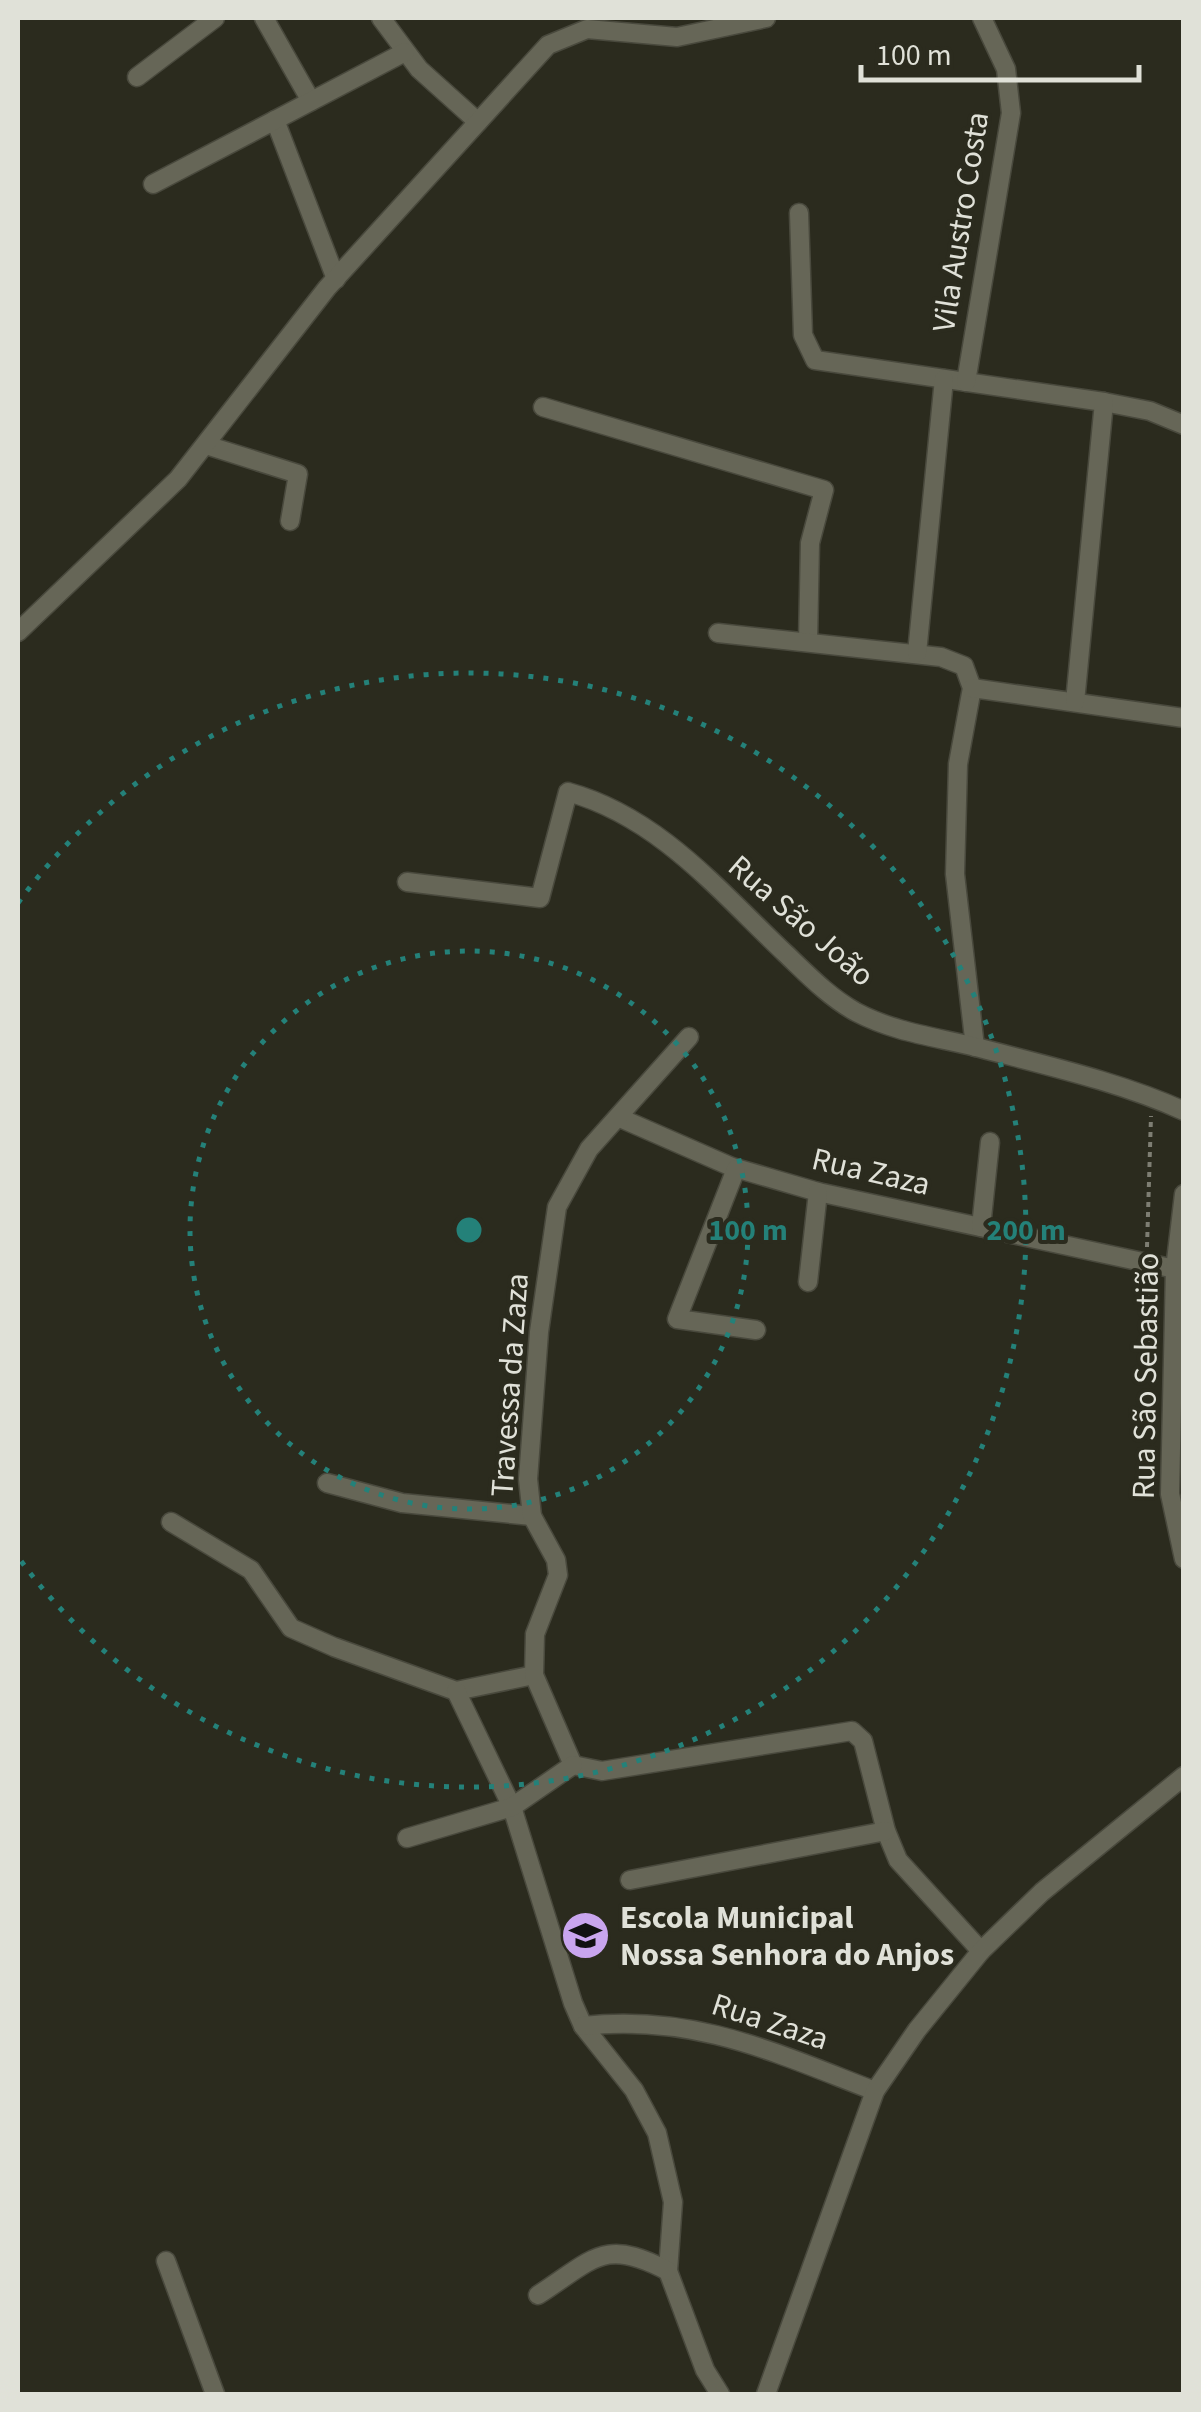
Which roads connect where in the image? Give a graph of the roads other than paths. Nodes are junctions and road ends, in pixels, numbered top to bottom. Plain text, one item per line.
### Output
1 (215, 18) edge
2 (264, 18) edge
3 (381, 18) edge
4 (982, 18) edge
5 (763, 19) edge
6 (405, 52) junction
7 (136, 76) dead end
8 (311, 101) junction
9 (276, 120) junction
10 (478, 122) junction
11 (153, 184) dead end
12 (798, 213) dead end
13 (336, 278) junction
14 (944, 379) junction
15 (966, 382) junction
16 (1104, 402) junction
17 (543, 407) dead end
18 (1184, 425) edge
19 (206, 445) junction
20 (290, 521) dead end
21 (18, 632) edge
22 (718, 633) dead end
23 (808, 642) junction
24 (916, 653) junction
25 (972, 688) junction
26 (1076, 702) junction
27 (1184, 718) edge
28 (407, 882) dead end
29 (689, 1037) dead end
30 (976, 1046) junction
31 (1184, 1111) edge
32 (620, 1118) junction
33 (990, 1142) dead end
34 (736, 1169) junction
35 (818, 1192) junction
36 (1183, 1197) edge
37 (981, 1228) junction
38 (1176, 1268) junction
39 (808, 1282) dead end
40 (756, 1330) dead end
41 (327, 1483) dead end
42 (532, 1516) junction
43 (172, 1522) dead end
44 (1184, 1558) edge
45 (534, 1675) junction
46 (456, 1691) junction
47 (573, 1764) junction
48 (1184, 1776) edge
49 (512, 1807) junction
50 (886, 1831) junction
51 (406, 1838) dead end
52 (630, 1880) dead end
53 (981, 1951) junction
54 (583, 2026) junction
55 (875, 2090) junction
56 (166, 2262) dead end
57 (668, 2272) junction
58 (538, 2295) dead end
59 (215, 2394) edge
60 (720, 2394) edge
61 (766, 2394) edge

1 - 7 street
2 - 8 street
3 - 6 street
4 - 15 street, Vila Austro Costa
5 - 10 street
6 - 8 street
6 - 10 street
8 - 9 street
9 - 11 street
9 - 13 street
10 - 13 street
12 - 14 street
13 - 19 street
14 - 15 street
14 - 24 street
15 - 16 street
16 - 18 street
16 - 26 street
17 - 23 street
19 - 20 street
19 - 21 street
22 - 23 street
23 - 24 street
24 - 25 street
25 - 26 street
25 - 30 street
26 - 27 street
28 - 30 street, Rua São João
29 - 32 street, Travessa da Zaza
30 - 31 street, Rua São João
32 - 34 street, Rua Zaza
32 - 42 street, Travessa da Zaza
33 - 37 street
34 - 35 street, Rua Zaza
34 - 40 street
35 - 37 street, Rua Zaza
35 - 39 street
36 - 38 street, Rua São Sebastião
37 - 38 street, Rua Zaza
38 - 44 street, Rua São Sebastião
41 - 42 street
42 - 45 street, Travessa da Zaza
43 - 46 street
45 - 46 street
45 - 47 street, Travessa da Zaza
46 - 49 street
47 - 49 street
47 - 50 street
48 - 53 street
49 - 51 street
49 - 54 street
50 - 52 street
50 - 53 street
53 - 55 street
54 - 55 street, Rua Zaza
54 - 57 street
55 - 61 street
56 - 59 street
57 - 58 street
57 - 60 street

